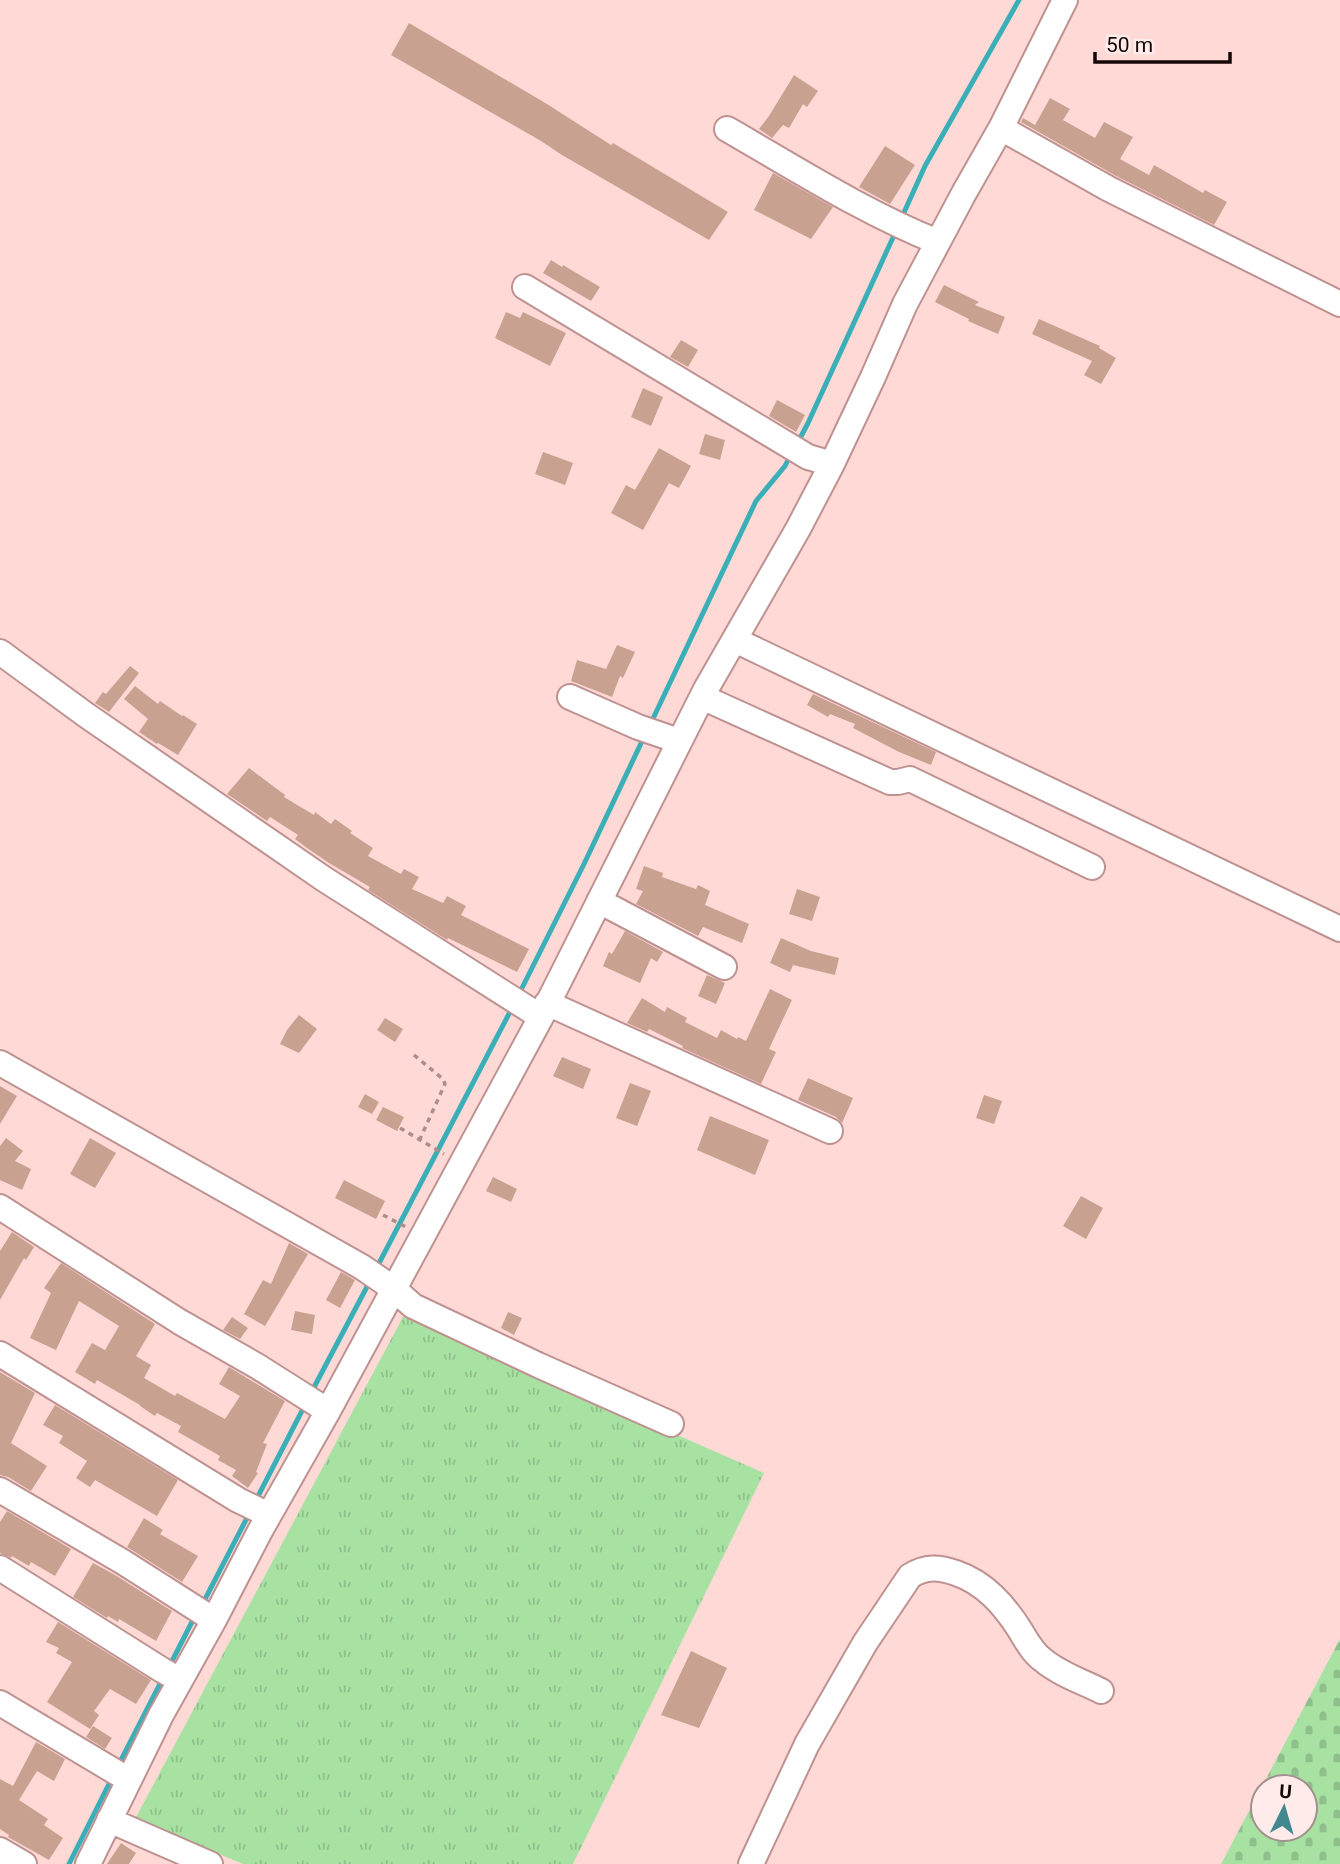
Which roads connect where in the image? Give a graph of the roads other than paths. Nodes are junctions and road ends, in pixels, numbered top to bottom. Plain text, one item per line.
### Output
1 (1065, 0) edge
2 (1001, 128) junction
3 (727, 130) dead end
4 (927, 238) junction
5 (525, 287) dead end
6 (1340, 304) edge
7 (832, 464) junction
8 (735, 640) junction
9 (0, 652) edge
10 (570, 697) dead end
11 (702, 697) junction
12 (658, 734) junction
13 (1093, 867) dead end
14 (598, 901) junction
15 (1340, 929) edge
16 (724, 967) dead end
17 (530, 1005) junction
18 (0, 1063) edge
19 (830, 1131) dead end
20 (0, 1207) edge
21 (389, 1285) junction
22 (0, 1354) edge
23 (314, 1403) junction
24 (671, 1424) dead end
25 (0, 1490) edge
26 (266, 1513) junction
27 (0, 1568) edge
28 (211, 1618) junction
29 (173, 1676) junction
30 (1101, 1690) dead end
31 (0, 1703) edge
32 (119, 1774) junction
33 (109, 1820) junction
34 (0, 1850) edge
35 (24, 1864) edge
36 (88, 1864) edge
37 (210, 1864) edge
38 (751, 1864) edge

1 - 2 street
2 - 4 street
2 - 6 street
3 - 4 street
4 - 7 street
5 - 7 street
7 - 8 street
8 - 11 street
8 - 15 street
9 - 17 street
10 - 12 street
11 - 12 street
11 - 13 street
12 - 14 street
14 - 16 street
14 - 17 street
17 - 19 street
17 - 21 street
18 - 21 street
20 - 23 street
21 - 23 street
21 - 24 street
22 - 26 street
23 - 26 street
25 - 28 street
26 - 28 street
27 - 29 street
28 - 29 street
29 - 32 street
30 - 38 street
31 - 32 street
32 - 33 street
33 - 36 street
33 - 37 street
34 - 35 street

